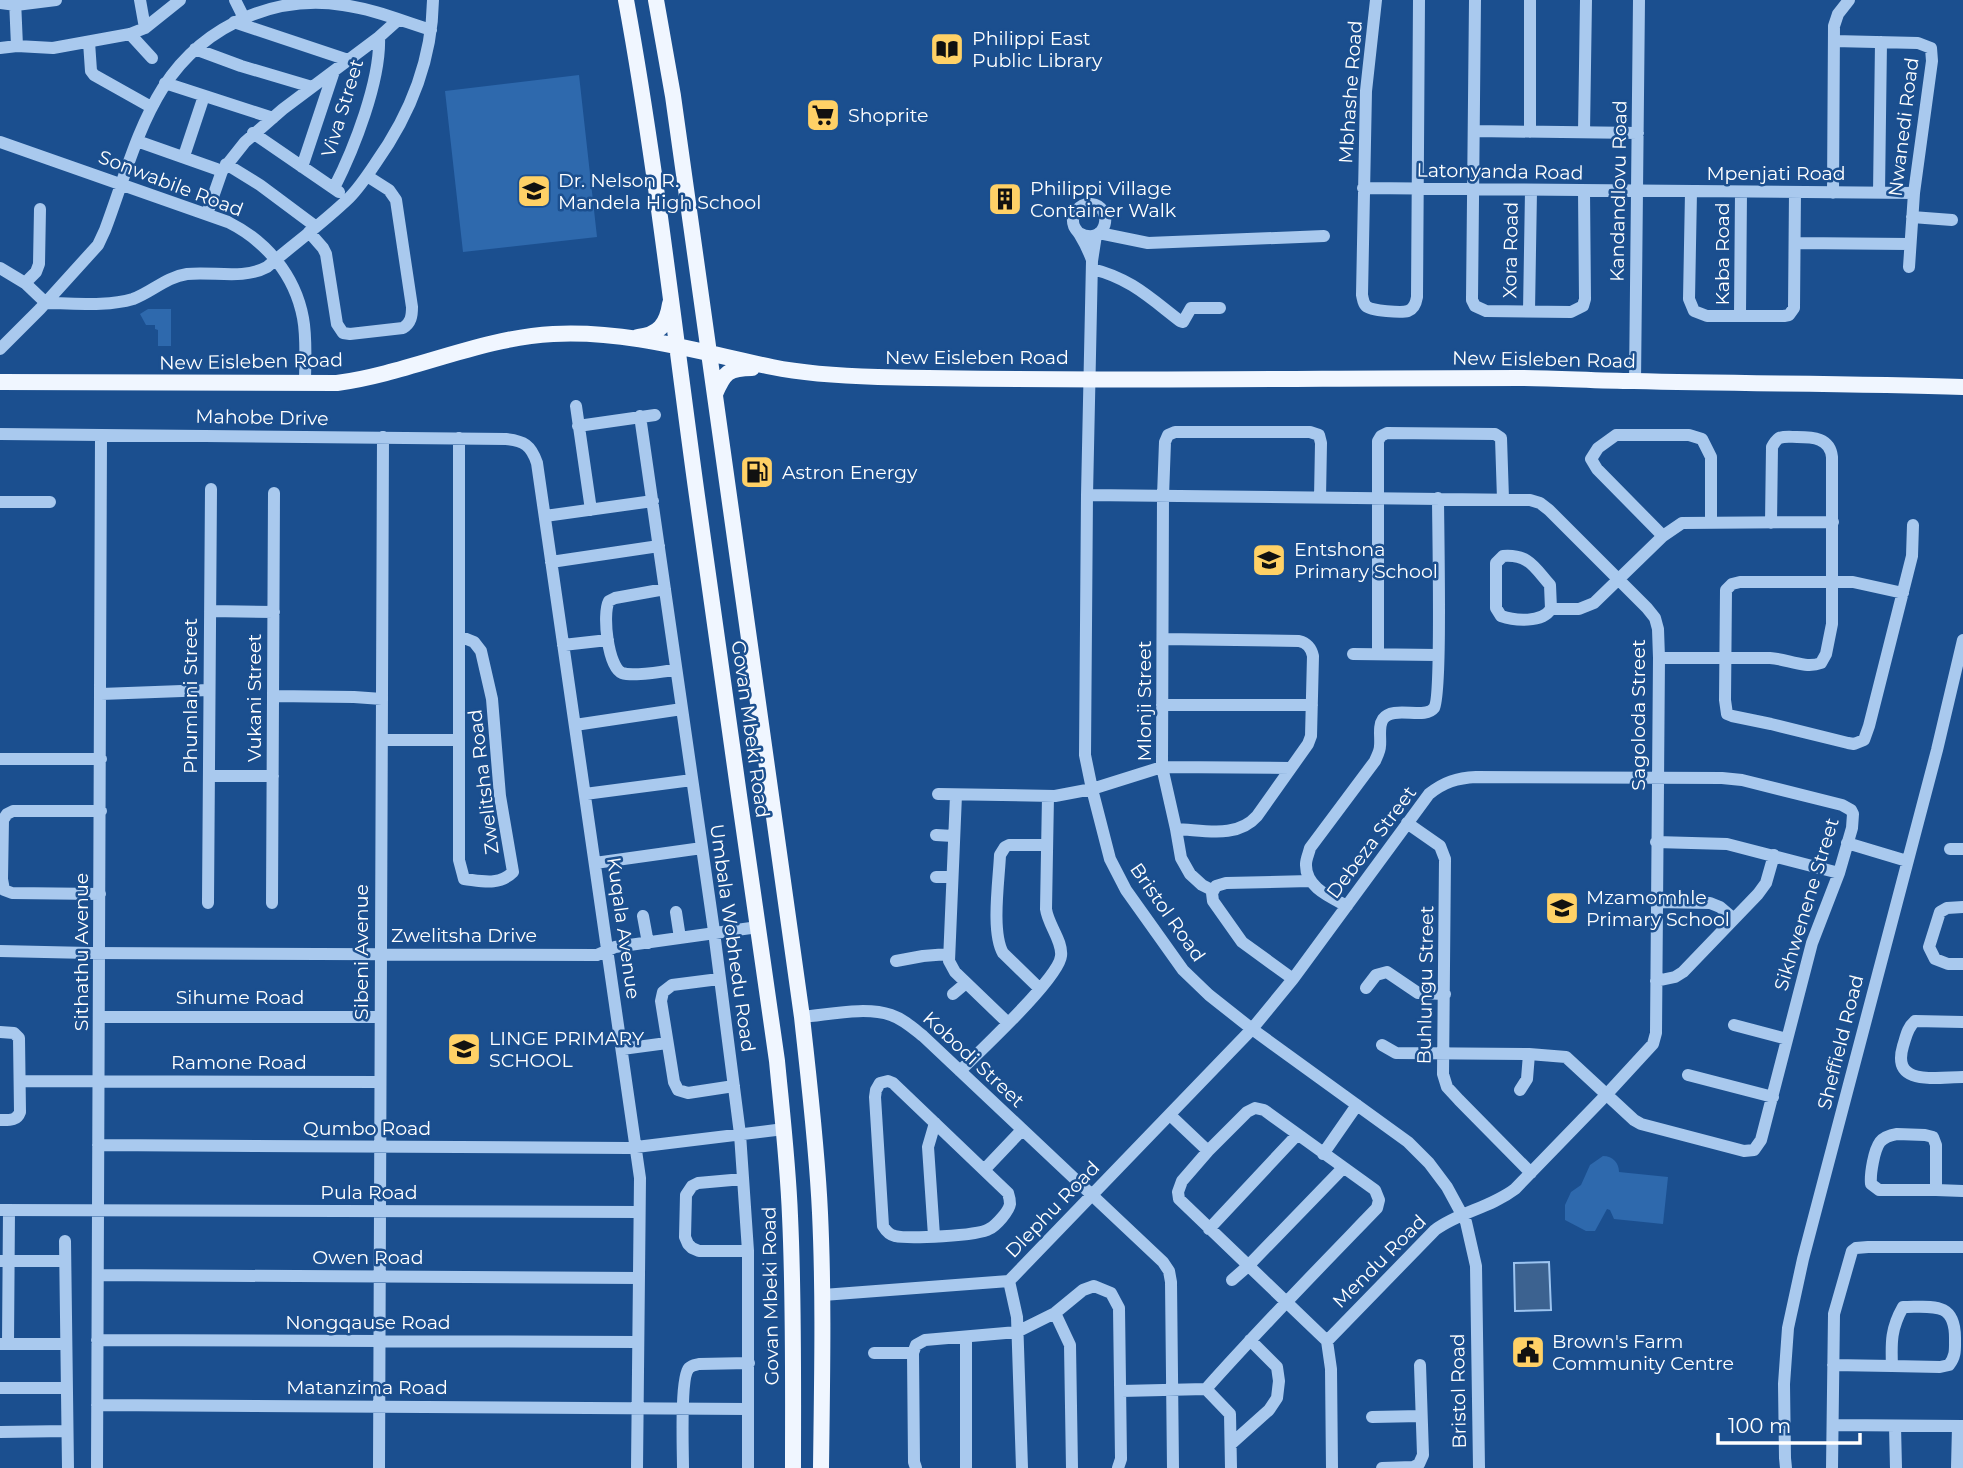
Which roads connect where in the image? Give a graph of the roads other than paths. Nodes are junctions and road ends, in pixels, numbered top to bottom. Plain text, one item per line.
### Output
1 (56, 0) edge
2 (140, 0) edge
3 (180, 0) edge
4 (236, 0) edge
5 (433, 0) edge
6 (625, 0) edge
7 (656, 0) edge
8 (1376, 0) edge
9 (1419, 0) edge
10 (1475, 0) edge
11 (1530, 0) edge
12 (1586, 0) edge
13 (1639, 0) edge
14 (1849, 0) edge
15 (313, 1) edge
16 (0, 3) edge
17 (15, 3) edge
18 (239, 20) junction
19 (397, 20) junction
20 (145, 28) junction
21 (431, 30) junction
22 (130, 34) junction
23 (379, 37) junction
24 (1834, 41) junction
25 (89, 42) junction
26 (1881, 42) junction
27 (17, 46) junction
28 (0, 48) edge
29 (195, 49) junction
30 (152, 58) dead end
31 (348, 60) junction
32 (335, 70) junction
33 (165, 83) junction
34 (312, 87) junction
35 (205, 96) junction
36 (151, 107) junction
37 (273, 118) junction
38 (1474, 131) junction
39 (1530, 132) junction
40 (1584, 132) junction
41 (253, 133) junction
42 (1638, 133) junction
43 (137, 141) junction
44 (0, 142) edge
45 (184, 156) junction
46 (224, 167) junction
47 (302, 167) junction
48 (367, 176) junction
49 (122, 185) junction
50 (334, 188) junction
51 (1363, 188) junction
52 (1418, 188) junction
53 (1473, 190) junction
54 (1531, 191) junction
55 (1584, 191) junction
56 (1637, 192) junction
57 (1690, 192) junction
58 (1741, 192) junction
59 (1795, 192) junction
60 (1833, 192) junction
61 (1879, 193) junction
62 (1914, 194) junction
63 (348, 198) junction
64 (40, 209) dead end
65 (206, 214) junction
66 (1912, 217) junction
67 (1952, 220) dead end
68 (312, 229) junction
69 (1079, 233) junction
70 (1098, 234) junction
71 (1324, 236) dead end
72 (1794, 243) junction
73 (1909, 244) junction
74 (275, 260) junction
75 (1092, 265) junction
76 (1909, 267) dead end
77 (0, 268) edge
78 (25, 283) junction
79 (671, 293) junction
80 (46, 303) junction
81 (1220, 308) dead end
82 (1529, 311) junction
83 (1740, 316) junction
84 (632, 338) junction
85 (678, 345) junction
86 (0, 349) edge
87 (708, 352) junction
88 (775, 368) junction
89 (1090, 379) junction
90 (0, 382) edge
91 (1635, 382) junction
92 (305, 384) junction
93 (1963, 387) edge
94 (715, 396) junction
95 (576, 406) dead end
96 (655, 415) dead end
97 (640, 416) junction
98 (579, 426) junction
99 (0, 434) edge
100 (101, 436) junction
101 (383, 437) junction
102 (459, 438) junction
103 (523, 442) joint
104 (211, 489) dead end
105 (274, 493) dead end
106 (1087, 495) junction
107 (1163, 496) junction
108 (1320, 498) junction
109 (1378, 498) junction
110 (1438, 498) junction
111 (1503, 499) junction
112 (0, 502) edge
113 (50, 502) dead end
114 (653, 502) junction
115 (591, 510) junction
116 (545, 516) junction
117 (1711, 522) junction
118 (1833, 522) junction
119 (1771, 523) junction
120 (1913, 524) dead end
121 (1663, 536) junction
122 (659, 547) junction
123 (551, 562) junction
124 (1619, 580) junction
125 (1832, 582) junction
126 (665, 589) junction
127 (1903, 593) junction
128 (1551, 609) junction
129 (210, 611) junction
130 (274, 612) junction
131 (459, 636) junction
132 (1163, 639) junction
133 (608, 640) junction
134 (1963, 640) edge
135 (563, 645) junction
136 (1378, 653) junction
137 (1353, 654) dead end
138 (1438, 655) junction
139 (1659, 658) junction
140 (1724, 658) junction
141 (1960, 661) edge
142 (677, 670) junction
143 (209, 691) junction
144 (101, 694) junction
145 (273, 696) junction
146 (382, 699) junction
147 (1163, 705) junction
148 (1312, 705) junction
149 (682, 709) junction
150 (575, 725) junction
151 (382, 740) junction
152 (459, 740) junction
153 (0, 759) edge
154 (101, 759) junction
155 (1162, 767) junction
156 (1290, 768) junction
157 (209, 776) junction
158 (273, 776) junction
159 (1657, 778) junction
160 (692, 780) junction
161 (1091, 789) junction
162 (585, 794) junction
163 (938, 794) dead end
164 (956, 794) junction
165 (1048, 796) junction
166 (101, 811) junction
167 (1407, 823) junction
168 (1176, 829) junction
169 (936, 835) dead end
170 (953, 836) junction
171 (1657, 842) junction
172 (1847, 843) junction
173 (1047, 845) junction
174 (702, 848) junction
175 (1774, 855) junction
176 (1907, 861) junction
177 (595, 863) junction
178 (1839, 873) junction
179 (936, 877) dead end
180 (952, 877) junction
181 (1310, 881) junction
182 (1212, 890) junction
183 (100, 894) junction
184 (1657, 902) junction
185 (208, 903) dead end
186 (272, 903) dead end
187 (1347, 906) junction
188 (1963, 907) edge
189 (676, 912) dead end
190 (643, 916) dead end
191 (1734, 919) junction
192 (758, 927) junction
193 (714, 933) junction
194 (680, 938) junction
195 (648, 943) junction
196 (607, 950) junction
197 (0, 951) edge
198 (100, 953) junction
199 (380, 953) junction
200 (948, 954) junction
201 (896, 961) dead end
202 (1963, 964) edge
203 (719, 979) junction
204 (1293, 979) junction
205 (1656, 981) junction
206 (966, 983) junction
207 (1366, 988) dead end
208 (1040, 989) junction
209 (953, 994) dead end
210 (1445, 994) junction
211 (99, 1017) junction
212 (380, 1017) junction
213 (802, 1017) junction
214 (1963, 1021) edge
215 (1008, 1023) junction
216 (1734, 1026) dead end
217 (1252, 1029) junction
218 (0, 1031) edge
219 (1787, 1039) junction
220 (667, 1042) junction
221 (1382, 1045) dead end
222 (622, 1049) junction
223 (1444, 1054) junction
224 (1529, 1054) junction
225 (960, 1071) junction
226 (1688, 1075) dead end
227 (1963, 1077) edge
228 (20, 1081) junction
229 (99, 1081) junction
230 (380, 1082) junction
231 (734, 1086) junction
232 (1520, 1090) dead end
233 (1607, 1094) junction
234 (1773, 1097) junction
235 (1357, 1105) junction
236 (1170, 1115) junction
237 (0, 1121) edge
238 (935, 1124) junction
239 (784, 1129) junction
240 (1022, 1130) junction
241 (740, 1134) junction
242 (1297, 1135) junction
243 (99, 1146) junction
244 (380, 1147) junction
245 (636, 1147) junction
246 (1208, 1151) junction
247 (1323, 1154) junction
248 (1343, 1168) junction
249 (984, 1170) junction
250 (1531, 1172) junction
251 (743, 1179) junction
252 (1936, 1190) junction
253 (1963, 1191) edge
254 (1092, 1197) junction
255 (5, 1210) edge
256 (98, 1210) junction
257 (380, 1211) junction
258 (639, 1212) junction
259 (1463, 1214) junction
260 (1209, 1229) junction
261 (934, 1236) junction
262 (65, 1241) dead end
263 (1963, 1247) edge
264 (748, 1251) junction
265 (4, 1261) edge
266 (65, 1261) junction
267 (1248, 1266) junction
268 (98, 1275) junction
269 (379, 1276) junction
270 (639, 1278) junction
271 (1232, 1280) dead end
272 (1009, 1281) junction
273 (822, 1295) junction
274 (1286, 1303) junction
275 (1055, 1313) junction
276 (1017, 1332) junction
277 (965, 1338) junction
278 (97, 1340) junction
279 (1250, 1340) junction
280 (379, 1341) junction
281 (1327, 1341) junction
282 (638, 1342) junction
283 (4, 1344) edge
284 (66, 1344) junction
285 (874, 1353) dead end
286 (913, 1353) junction
287 (749, 1363) junction
288 (1833, 1365) junction
289 (1420, 1366) dead end
290 (1892, 1366) junction
291 (0, 1388) edge
292 (66, 1388) junction
293 (1206, 1389) junction
294 (1121, 1391) junction
295 (1172, 1391) junction
296 (97, 1405) junction
297 (379, 1406) junction
298 (638, 1408) junction
299 (683, 1408) junction
300 (748, 1409) junction
301 (1421, 1416) junction
302 (1372, 1417) dead end
303 (1833, 1425) junction
304 (1895, 1426) junction
305 (1960, 1426) edge
306 (0, 1432) edge
307 (67, 1432) junction
308 (1231, 1444) junction
309 (1784, 1465) edge
310 (68, 1468) edge
311 (97, 1468) edge
312 (379, 1468) edge
313 (637, 1468) edge
314 (683, 1468) edge
315 (748, 1468) edge
316 (793, 1468) edge
317 (821, 1468) edge
318 (916, 1468) edge
319 (966, 1468) edge
320 (1022, 1468) edge
321 (1072, 1468) edge
322 (1118, 1468) edge
323 (1173, 1468) edge
324 (1231, 1468) edge
325 (1332, 1468) edge
326 (1382, 1468) edge
327 (1479, 1468) edge
328 (1832, 1468) edge
329 (1896, 1468) edge
330 (1957, 1468) edge

1 - 17 street
2 - 20 street
3 - 20 street
4 - 18 street
5 - 21 street
6 - 79 main road, Govan Mbeki Road
7 - 87 main road, Govan Mbeki Road
8 - 51 street, Mbhashe Road
9 - 52 street
10 - 38 street
11 - 39 street
12 - 40 street
13 - 42 street, Kandandlovu Road
14 - 24 street
15 - 18 street
15 - 19 street
16 - 17 street
17 - 27 street
18 - 29 street
18 - 31 street
19 - 21 street
19 - 23 street
20 - 22 street
21 - 48 street
22 - 25 street
22 - 30 street
23 - 31 street
23 - 50 street, Viva Street
24 - 26 street, Nwanedi Road
24 - 60 street
25 - 27 street
25 - 36 street
26 - 61 street
26 - 62 street, Nwanedi Road
27 - 28 street
29 - 33 street
29 - 34 street
31 - 32 street
32 - 34 street
32 - 47 street
33 - 35 street
33 - 36 street
34 - 37 street
35 - 37 street
35 - 45 street
36 - 43 street
37 - 41 street
38 - 39 street
38 - 53 street
39 - 40 street
40 - 42 street
41 - 46 street
41 - 47 street
42 - 56 street, Kandandlovu Road
43 - 45 street
43 - 49 street
44 - 49 street, Sonwabile Road
45 - 46 street
46 - 65 street
46 - 68 street
47 - 50 street
48 - 63 street
48 - 68 street
49 - 65 street, Sonwabile Road
49 - 80 street
50 - 63 street
51 - 52 street, Latonyanda Road
51 - 52 street, Mbhashe Road
52 - 53 street, Latonyanda Road
53 - 54 street, Latonyanda Road
53 - 82 street
54 - 55 street, Latonyanda Road
54 - 82 street, Xora Road
55 - 56 street, Latonyanda Road
55 - 82 street
56 - 57 street, Mpenjati Road
56 - 91 street, Kandandlovu Road
57 - 58 street, Mpenjati Road
57 - 83 street
58 - 59 street, Mpenjati Road
58 - 83 street, Kaba Road
59 - 60 street, Mpenjati Road
59 - 72 street
60 - 61 street, Mpenjati Road
61 - 62 street, Mpenjati Road
62 - 66 street, Nwanedi Road
63 - 68 street
64 - 78 street
65 - 74 street, Sonwabile Road
66 - 67 street
66 - 73 street, Nwanedi Road
68 - 74 street
69 - 70 street
69 - 70 street
69 - 75 street
70 - 71 street
70 - 75 street, Bristol Road
72 - 73 street
72 - 83 street
73 - 76 street, Nwanedi Road
74 - 80 street
74 - 92 street, Sonwabile Road
75 - 81 street
75 - 89 street, Bristol Road
77 - 78 street
78 - 80 street
79 - 84 main road
79 - 85 main road, Govan Mbeki Road
80 - 86 street
84 - 85 main road, New Eisleben Road
84 - 92 main road, New Eisleben Road
85 - 87 main road, New Eisleben Road
85 - 192 main road, Govan Mbeki Road
87 - 88 main road, New Eisleben Road
87 - 94 main road, Govan Mbeki Road
88 - 89 main road, New Eisleben Road
88 - 94 main road
89 - 91 main road, New Eisleben Road
89 - 106 street, Bristol Road
90 - 92 main road, New Eisleben Road
91 - 93 main road, New Eisleben Road
94 - 213 main road, Govan Mbeki Road
95 - 98 street
96 - 97 street
97 - 98 street
97 - 114 street, Umbala Wobhedu Road
98 - 115 street
99 - 100 street, Mahobe Drive
100 - 101 street, Mahobe Drive
100 - 144 street, Sithathu Avenue
101 - 102 street, Mahobe Drive
101 - 146 street, Sibeni Avenue
102 - 103 street, Mahobe Drive
102 - 131 street, Zwelitsha Road
103 - 116 street, Kuqala Avenue
104 - 129 street, Phumlani Street
105 - 130 street, Vukani Street
106 - 107 street, Sagoloda Street
106 - 161 street, Bristol Road
107 - 108 street, Sagoloda Street
107 - 108 street, Mlonji Street
107 - 132 street, Mlonji Street
108 - 109 street, Sagoloda Street
109 - 110 street, Sagoloda Street
109 - 111 street
109 - 136 street
110 - 111 street, Sagoloda Street
110 - 138 street
111 - 124 street, Sagoloda Street
112 - 113 street
114 - 115 street
114 - 122 street, Umbala Wobhedu Road
115 - 116 street
116 - 123 street, Kuqala Avenue
117 - 119 street
117 - 121 street
117 - 121 street
118 - 119 street
118 - 119 street
118 - 125 street
120 - 127 street
121 - 124 street
122 - 123 street
122 - 126 street, Umbala Wobhedu Road
123 - 135 street, Kuqala Avenue
124 - 128 street
124 - 139 street, Sagoloda Street
125 - 127 street
125 - 140 street
125 - 140 street
126 - 133 street
126 - 142 street, Umbala Wobhedu Road
127 - 140 street
128 - 128 street
129 - 130 street
129 - 143 street, Phumlani Street
130 - 145 street, Vukani Street
131 - 152 street, Zwelitsha Road
131 - 152 street, Zwelitsha Road
132 - 147 street, Mlonji Street
132 - 148 street
133 - 135 street
133 - 142 street
134 - 141 street, Sheffield Road
135 - 150 street, Kuqala Avenue
136 - 137 street
136 - 138 street
138 - 181 street
139 - 140 street
139 - 159 street, Sagoloda Street
141 - 176 street, Sheffield Road
142 - 149 street, Umbala Wobhedu Road
143 - 144 street
143 - 157 street, Phumlani Street
144 - 154 street, Sithathu Avenue
145 - 146 street
145 - 158 street, Vukani Street
146 - 151 street, Sibeni Avenue
147 - 148 street
147 - 155 street, Mlonji Street
148 - 156 street
149 - 150 street
149 - 160 street, Umbala Wobhedu Road
150 - 162 street, Kuqala Avenue
151 - 152 street, Zwelitsha Road
151 - 199 street, Sibeni Avenue
153 - 154 street
154 - 166 street, Sithathu Avenue
155 - 156 street
155 - 161 street
155 - 168 street, Mlonji Street
156 - 168 street
157 - 158 street
157 - 185 street, Phumlani Street
158 - 186 street, Vukani Street
159 - 167 street, Debeza Street
159 - 171 street, Sagoloda Street
159 - 172 street, Sikhwenene Street
160 - 162 street
160 - 174 street, Umbala Wobhedu Road
161 - 165 street
161 - 217 street, Bristol Road
162 - 177 street, Kuqala Avenue
163 - 164 street
164 - 165 street
164 - 170 street
165 - 173 street
166 - 183 street, Sithathu Avenue
166 - 183 street
167 - 187 street, Debeza Street
167 - 210 street, Buhlungu Street
168 - 182 street, Mlonji Street
169 - 170 street
170 - 180 street
171 - 175 street
171 - 184 street, Sagoloda Street
172 - 176 street
172 - 178 street, Sikhwenene Street
173 - 208 street
173 - 208 street
174 - 177 street
174 - 193 street, Umbala Wobhedu Road
175 - 178 street
175 - 191 street
176 - 309 street, Sheffield Road
177 - 196 street, Kuqala Avenue
178 - 219 street, Sikhwenene Street
179 - 180 street
180 - 200 street
181 - 182 street
181 - 187 street
182 - 204 street, Mlonji Street
183 - 198 street, Sithathu Avenue
184 - 191 street
184 - 205 street, Sagoloda Street
187 - 204 street, Debeza Street
188 - 202 street
189 - 194 street
190 - 195 street
191 - 205 street
192 - 193 street, Zwelitsha Drive
192 - 239 main road, Govan Mbeki Road
193 - 194 street, Zwelitsha Drive
193 - 203 street, Umbala Wobhedu Road
194 - 195 street, Zwelitsha Drive
195 - 196 street, Zwelitsha Drive
196 - 199 street, Zwelitsha Drive
196 - 222 street, Kuqala Avenue
197 - 198 street, Zwelitsha Drive
198 - 199 street, Zwelitsha Drive
198 - 211 street, Sithathu Avenue
199 - 212 street, Sibeni Avenue
200 - 201 street
200 - 206 street
203 - 220 street
203 - 231 street, Umbala Wobhedu Road
204 - 217 street, Debeza Street
205 - 233 street, Sagoloda Street
206 - 209 street
206 - 215 street
207 - 210 street
208 - 215 street
210 - 223 street, Buhlungu Street
211 - 212 street, Sihume Road
211 - 229 street, Sithathu Avenue
212 - 230 street, Sibeni Avenue
213 - 225 street, Kobodi Street
213 - 273 main road, Govan Mbeki Road
214 - 227 street
215 - 225 street
216 - 219 street
217 - 235 street, Bristol Road
217 - 236 street, Dlephu Road
218 - 228 street
219 - 234 street, Sikhwenene Street
220 - 222 street
220 - 231 street
221 - 223 street, Sikhwenene Street
222 - 245 street, Kuqala Avenue
223 - 224 street, Sikhwenene Street
223 - 250 street, Buhlungu Street
224 - 232 street
224 - 233 street, Sikhwenene Street
225 - 240 street, Kobodi Street
226 - 234 street
228 - 229 street, Ramone Road
228 - 237 street
229 - 230 street, Ramone Road
229 - 243 street, Sithathu Avenue
230 - 244 street, Sibeni Avenue
231 - 241 street, Umbala Wobhedu Road
233 - 234 street, Sikhwenene Street
233 - 250 street, Sagoloda Street
235 - 247 street
235 - 259 street, Bristol Road
236 - 246 street
236 - 254 street, Dlephu Road
238 - 249 street
238 - 261 street
238 - 261 street
239 - 241 street, Qumbo Road
239 - 316 main road, Govan Mbeki Road
240 - 249 street
240 - 254 street, Kobodi Street
241 - 245 street, Qumbo Road
241 - 251 street, Umbala Wobhedu Road
242 - 246 street
242 - 247 street
242 - 260 street
243 - 244 street, Qumbo Road
243 - 256 street, Sithathu Avenue
244 - 245 street, Qumbo Road
244 - 257 street, Sibeni Avenue
245 - 258 street, Kuqala Avenue
246 - 260 street
247 - 248 street
248 - 267 street
248 - 274 street
249 - 261 street
250 - 259 street, Sagoloda Street
251 - 264 street, Umbala Wobhedu Road
251 - 264 street
252 - 252 street
252 - 253 street
254 - 272 street, Dlephu Road
254 - 295 street, Kobodi Street
255 - 256 street, Pula Road
255 - 265 street
256 - 257 street, Pula Road
256 - 268 street, Sithathu Avenue
257 - 258 street, Pula Road
257 - 269 street, Sibeni Avenue
258 - 270 street, Kuqala Avenue
259 - 281 street, Mendu Road
259 - 327 street, Bristol Road
260 - 267 street
262 - 266 street
263 - 288 street
264 - 287 street, Umbala Wobhedu Road
265 - 266 street
265 - 283 street
266 - 284 street
267 - 271 street
267 - 274 street
268 - 269 street, Owen Road
268 - 278 street, Sithathu Avenue
269 - 270 street, Owen Road
269 - 280 street, Sibeni Avenue
270 - 282 street, Kuqala Avenue
272 - 273 street, Dlephu Road
272 - 276 street
273 - 317 main road, Govan Mbeki Road
274 - 279 street
274 - 281 street
275 - 276 street
275 - 294 street
275 - 321 street
276 - 277 street
276 - 320 street
277 - 286 street
277 - 319 street
278 - 280 street, Nongqause Road
278 - 296 street, Sithathu Avenue
279 - 293 street
279 - 308 street
280 - 282 street, Nongqause Road
280 - 297 street, Sibeni Avenue
281 - 325 street
282 - 298 street, Kuqala Avenue
283 - 284 street
284 - 292 street
285 - 286 street
286 - 318 street
287 - 299 street
287 - 300 street, Umbala Wobhedu Road
288 - 290 street
288 - 303 street
289 - 301 street
290 - 290 street
291 - 292 street
292 - 307 street
293 - 295 street
293 - 308 street
294 - 295 street
294 - 322 street
295 - 323 street, Kobodi Street
296 - 297 street, Matanzima Road
296 - 311 street, Sithathu Avenue
297 - 298 street, Matanzima Road
297 - 312 street, Sibeni Avenue
298 - 299 street, Matanzima Road
298 - 313 street, Kuqala Avenue
299 - 300 street, Matanzima Road
299 - 314 street
300 - 315 street, Umbala Wobhedu Road
301 - 302 street
301 - 326 street
303 - 304 street
303 - 328 street
304 - 305 street
304 - 329 street
305 - 330 street
306 - 307 street
307 - 310 street
308 - 324 street

